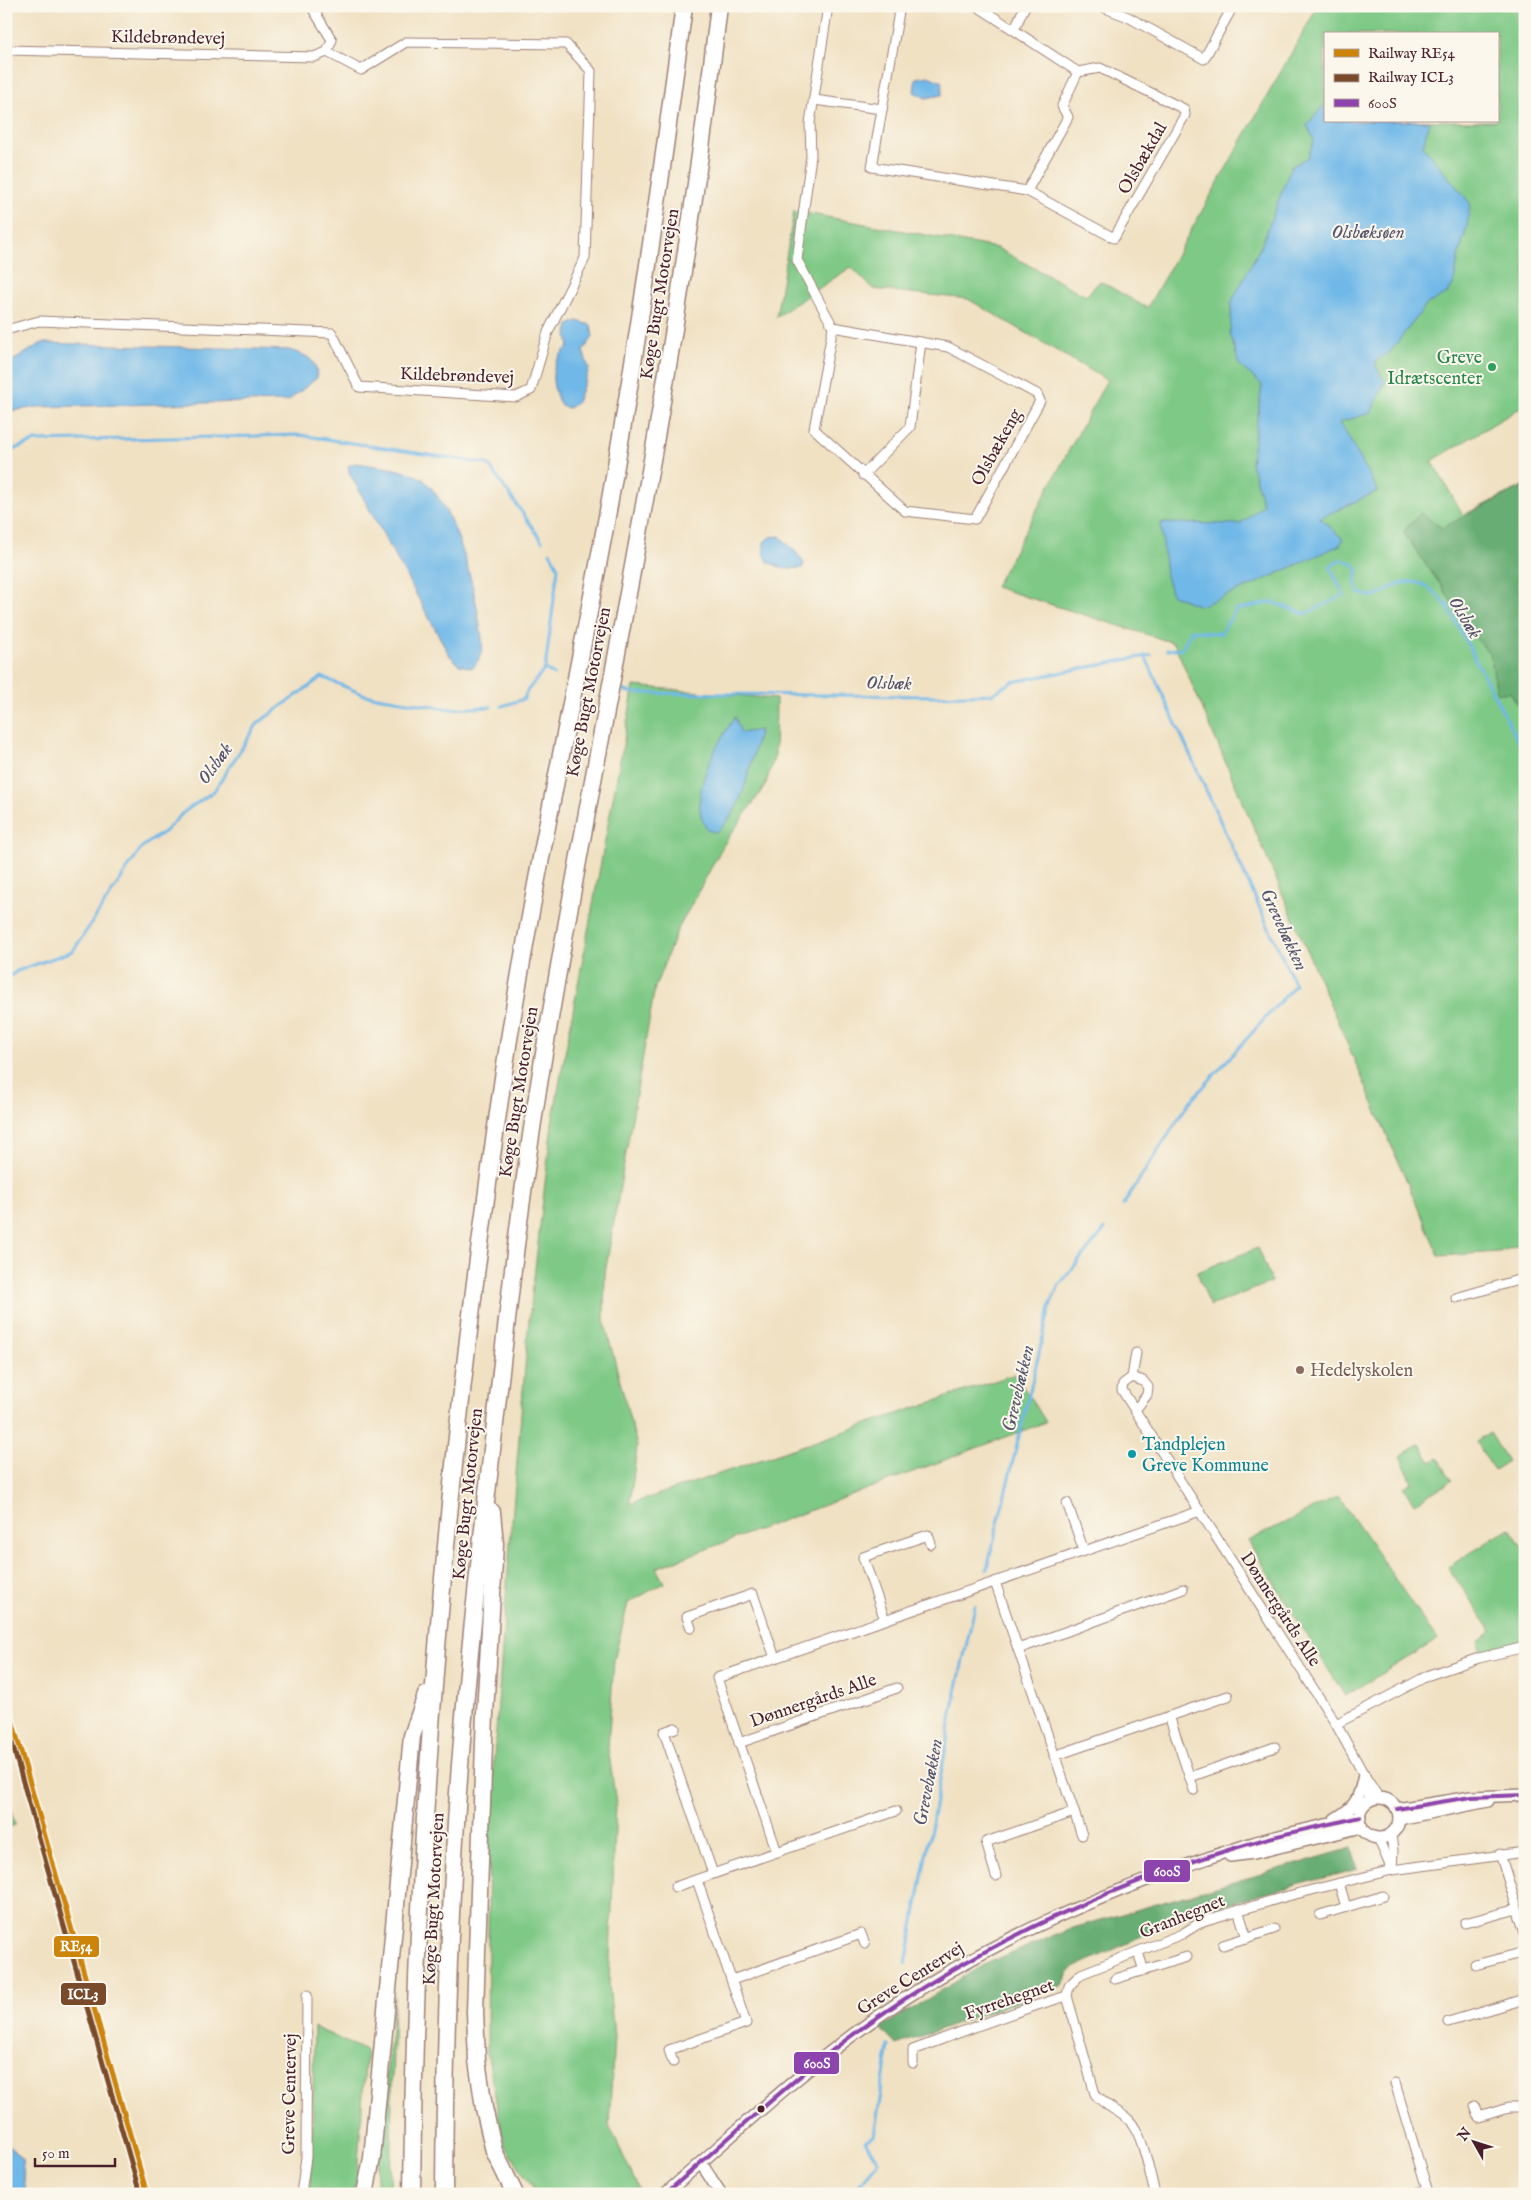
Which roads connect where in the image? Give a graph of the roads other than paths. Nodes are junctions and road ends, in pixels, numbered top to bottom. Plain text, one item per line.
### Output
1 (311, 6) edge
2 (684, 6) edge
3 (719, 6) edge
4 (828, 6) edge
5 (900, 6) edge
6 (977, 6) edge
7 (1026, 6) edge
8 (1100, 6) edge
9 (1233, 6) edge
10 (1014, 30) junction
11 (6, 50) edge
12 (327, 52) junction
13 (1078, 72) junction
14 (814, 100) junction
15 (882, 110) junction
16 (1027, 191) junction
17 (833, 327) junction
18 (6, 330) edge
19 (921, 342) junction
20 (863, 476) junction
21 (1525, 1278) edge
22 (1456, 1298) dead end
23 (1136, 1353) dead end
24 (1132, 1377) junction
25 (1135, 1410) junction
26 (489, 1477) junction
27 (1067, 1503) dead end
28 (1200, 1511) junction
29 (931, 1544) dead end
30 (1084, 1551) junction
31 (995, 1582) junction
32 (1183, 1588) dead end
33 (885, 1620) junction
34 (691, 1628) dead end
35 (1525, 1647) edge
36 (1018, 1649) junction
37 (775, 1658) junction
38 (434, 1672) junction
39 (897, 1688) dead end
40 (1228, 1696) dead end
41 (1169, 1716) junction
42 (1336, 1724) junction
43 (675, 1728) dead end
44 (740, 1743) junction
45 (1276, 1747) dead end
46 (1054, 1756) junction
47 (1364, 1775) junction
48 (1190, 1777) junction
49 (1194, 1790) dead end
50 (1525, 1795) edge
51 (1375, 1799) junction
52 (896, 1811) dead end
53 (1074, 1812) junction
54 (1398, 1814) junction
55 (1361, 1822) junction
56 (1322, 1826) junction
57 (1391, 1834) junction
58 (1082, 1835) dead end
59 (1378, 1838) junction
60 (777, 1852) junction
61 (1525, 1852) edge
62 (1500, 1854) junction
63 (1214, 1858) junction
64 (1392, 1870) junction
65 (713, 1874) junction
66 (996, 1876) dead end
67 (697, 1880) junction
68 (1339, 1883) junction
69 (675, 1887) dead end
70 (1383, 1896) dead end
71 (1346, 1907) junction
72 (1517, 1909) junction
73 (1238, 1910) junction
74 (1320, 1916) dead end
75 (1465, 1923) dead end
76 (1274, 1929) dead end
77 (1525, 1933) edge
78 (1247, 1938) junction
79 (865, 1944) dead end
80 (1223, 1945) dead end
81 (1138, 1952) junction
82 (1525, 1952) edge
83 (1187, 1957) dead end
84 (1475, 1965) dead end
85 (1144, 1970) junction
86 (1115, 1979) dead end
87 (732, 1980) junction
88 (307, 1995) dead end
89 (1067, 1996) junction
90 (1525, 1999) edge
91 (1448, 2022) dead end
92 (673, 2062) dead end
93 (913, 2063) dead end
94 (1395, 2083) dead end
95 (1475, 2106) dead end
96 (1525, 2108) edge
97 (701, 2162) junction
98 (1525, 2186) edge
99 (1525, 2190) edge
100 (301, 2194) edge
101 (365, 2194) edge
102 (412, 2194) edge
103 (444, 2194) edge
104 (515, 2194) edge
105 (665, 2194) edge
106 (721, 2194) edge
107 (1155, 2194) edge
108 (1412, 2194) edge

1 - 12 street
2 - 38 highway, Køge Bugt Motorvejen
3 - 26 highway, Køge Bugt Motorvejen
4 - 14 street
5 - 15 street, Olsbækdal
6 - 10 street
7 - 10 street
8 - 9 street
10 - 13 street
11 - 12 street, Kildebrøndevej
12 - 18 street, Kildebrøndevej
13 - 16 street
13 - 16 street, Olsbækdal
14 - 15 street
14 - 17 street
15 - 16 street, Olsbækdal
17 - 19 street, Olsbækeng
17 - 20 street, Olsbækeng
19 - 20 street
19 - 20 street, Olsbækeng
21 - 22 street
23 - 24 street, Dønnergårds Alle
24 - 25 street, Dønnergårds Alle
24 - 25 street
25 - 28 street, Dønnergårds Alle
26 - 103 highway, Køge Bugt Motorvejen
26 - 104 highway
27 - 30 street
28 - 30 street, Dønnergårds Alle
28 - 42 street, Dønnergårds Alle
29 - 33 street
30 - 31 street, Dønnergårds Alle
31 - 33 street, Dønnergårds Alle
31 - 36 street
32 - 36 street
33 - 37 street, Dønnergårds Alle
34 - 37 street
35 - 42 street
36 - 46 street
37 - 44 street, Dønnergårds Alle
38 - 101 highway
38 - 102 highway, Køge Bugt Motorvejen
39 - 44 street, Dønnergårds Alle
40 - 41 street
41 - 46 street
41 - 48 street
42 - 47 street, Dønnergårds Alle
43 - 65 street
44 - 60 street, Dønnergårds Alle
45 - 48 street
46 - 53 street
47 - 51 street, Dønnergårds Alle
47 - 56 street
48 - 49 street
50 - 54 street
51 - 54 street
51 - 55 street
52 - 60 street
53 - 58 street
53 - 66 street
54 - 57 street
55 - 56 street, Greve Centervej
55 - 59 street
55 - 63 street, Greve Centervej
56 - 63 street, Greve Centervej
57 - 59 street
57 - 64 street
59 - 64 street
60 - 65 street
61 - 62 street, Granhegnet
62 - 64 street, Granhegnet
62 - 72 street
63 - 97 street, Greve Centervej
64 - 68 street, Granhegnet
65 - 67 street
67 - 69 street
67 - 87 street
68 - 71 street
68 - 73 street, Granhegnet
70 - 71 street
71 - 74 street
72 - 75 street
72 - 77 street
73 - 78 street, Granhegnet
73 - 81 street, Granhegnet
76 - 78 street
78 - 80 street
79 - 87 street
81 - 85 street, Granhegnet
81 - 89 street, Granhegnet
82 - 84 street
83 - 85 street, Granhegnet
85 - 86 street, Granhegnet
87 - 92 street
88 - 100 street, Greve Centervej
89 - 93 street, Fyrrehegnet
89 - 107 street, Fyrrehegnet
90 - 91 street
94 - 108 street
95 - 96 street
97 - 105 street, Greve Centervej
97 - 106 street
98 - 99 street

